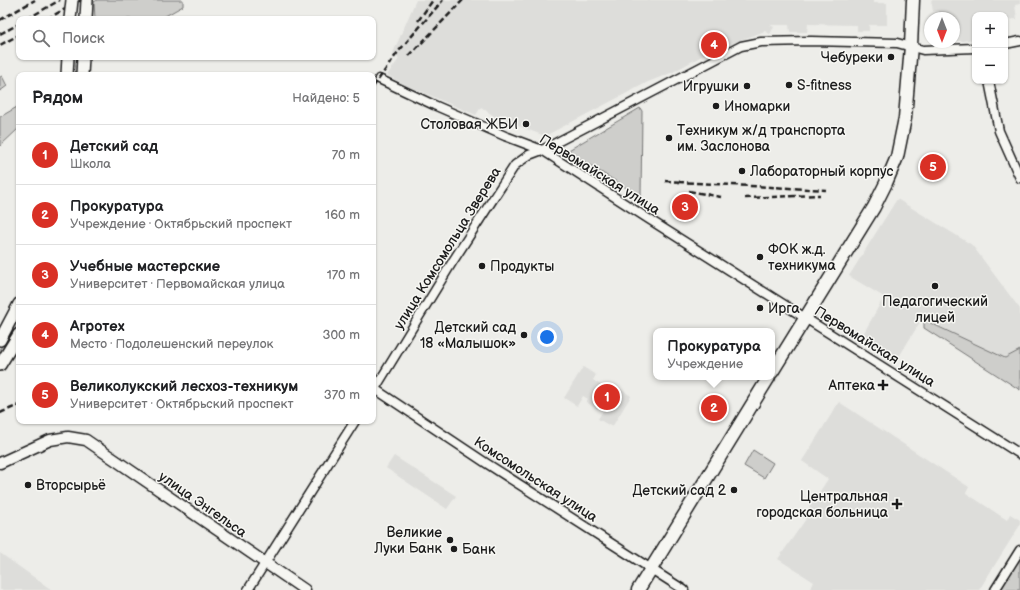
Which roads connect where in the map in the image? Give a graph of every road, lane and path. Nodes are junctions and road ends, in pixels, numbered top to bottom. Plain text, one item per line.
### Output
1 (72, 0) edge
2 (87, 0) edge
3 (913, 0) edge
4 (70, 16) edge
5 (86, 16) edge
6 (1020, 41) edge
7 (1008, 43) edge
8 (911, 46) junction
9 (972, 48) edge
10 (68, 60) edge
11 (83, 60) edge
12 (67, 72) edge
13 (82, 72) edge
14 (379, 79) dead end
15 (990, 84) edge
16 (542, 150) junction
17 (1020, 178) edge
18 (16, 310) edge
19 (806, 318) junction
20 (16, 339) edge
21 (0, 340) edge
22 (0, 365) edge
23 (775, 367) edge
24 (767, 380) edge
25 (376, 388) edge
26 (376, 392) edge
27 (353, 424) edge
28 (1020, 454) edge
29 (0, 463) edge
30 (1020, 550) edge
31 (265, 564) junction
32 (651, 568) junction
33 (248, 590) edge
34 (305, 590) edge
35 (638, 590) edge
36 (684, 590) edge
37 (995, 590) edge

1 - 4 main road, bridge
2 - 5 main road
3 - 8 main road
6 - 7 street
8 - 9 street, улица Комсомольца Зверева
8 - 16 street, улица Комсомольца Зверева
8 - 19 main road
10 - 12 main road
11 - 13 main road
14 - 16 street, Первомайская улица
15 - 17 street
16 - 19 street, Первомайская улица
16 - 25 street, улица Комсомольца Зверева
18 - 21 main road
19 - 23 main road
19 - 28 street, Первомайская улица
20 - 22 main road
24 - 32 main road
26 - 32 street, Комсомольская улица
27 - 31 street
29 - 31 street, улица Энгельса
30 - 37 street
31 - 33 street
31 - 34 street, улица Энгельса
32 - 35 main road
32 - 36 street, Комсомольская улица

